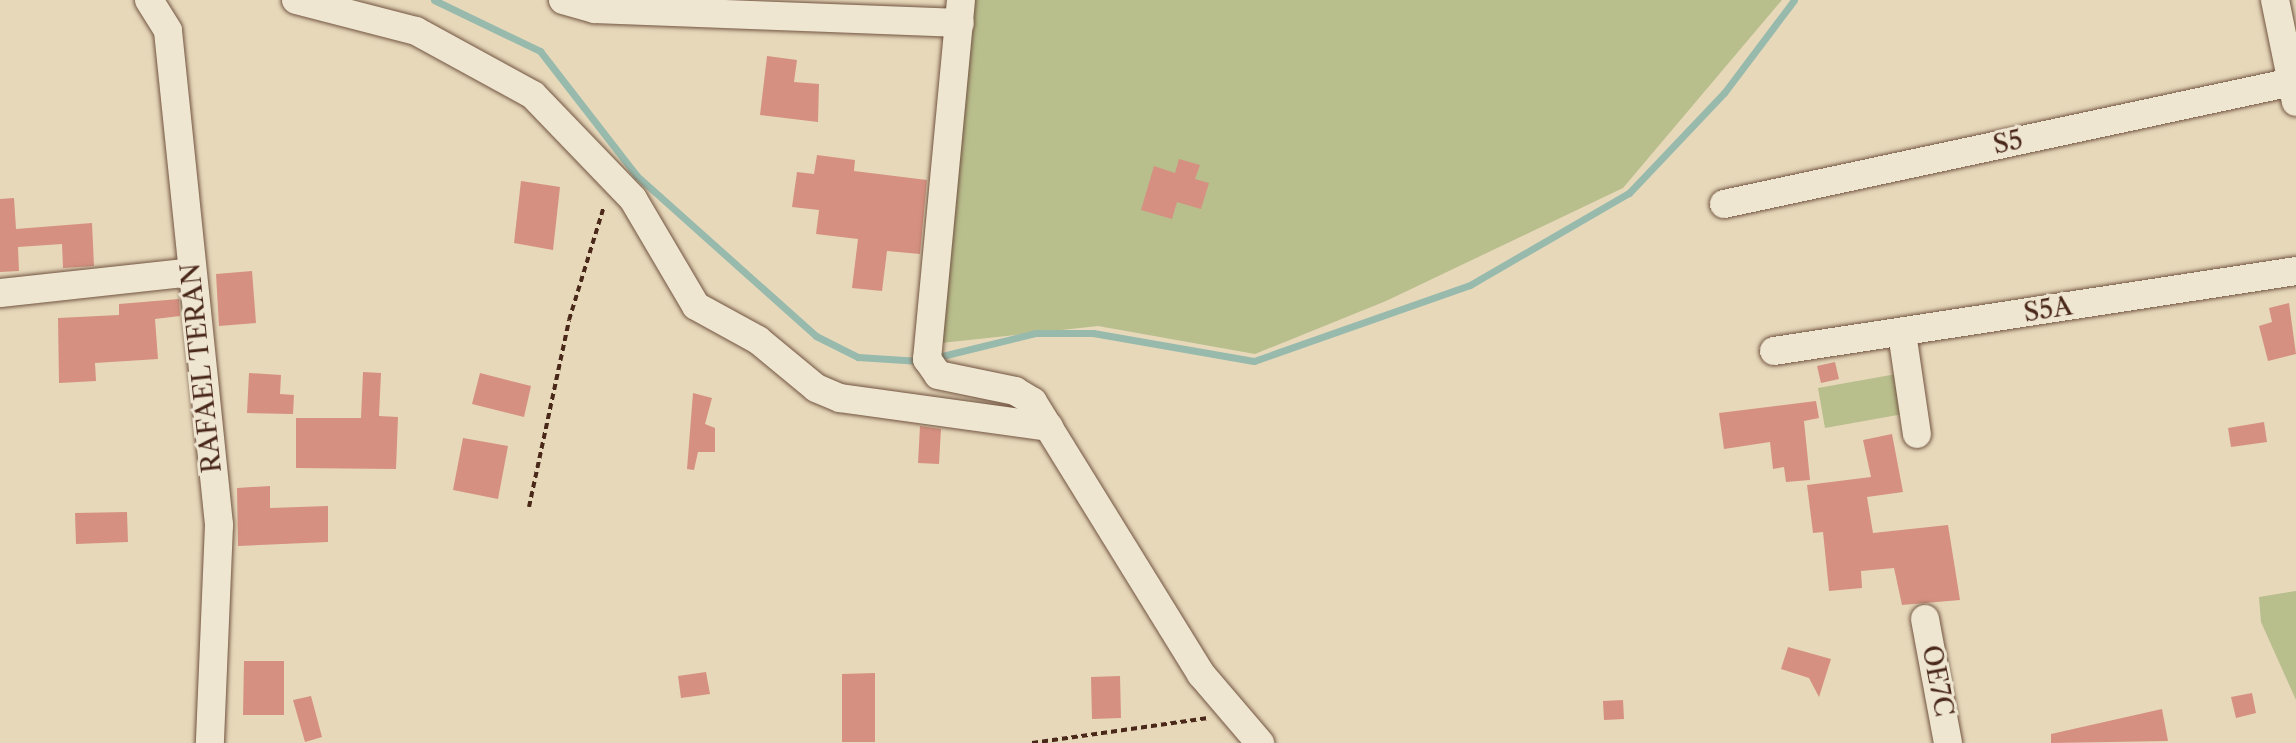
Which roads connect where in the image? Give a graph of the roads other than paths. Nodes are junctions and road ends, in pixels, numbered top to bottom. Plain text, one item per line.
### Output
1 (149, 0) edge
2 (296, 0) edge
3 (563, 0) edge
4 (2275, 0) edge
5 (961, 11) edge
6 (2294, 92) edge
7 (1724, 204) dead end
8 (2296, 271) edge
9 (192, 272) junction
10 (0, 293) edge
11 (1902, 333) junction
12 (1787, 350) dead end
13 (1049, 427) junction
14 (1917, 434) dead end
15 (1925, 619) dead end
16 (210, 743) edge
17 (1260, 743) edge
18 (1948, 743) edge

1 - 9 street, RAFAEL TERAN
2 - 13 street
3 - 5 street
4 - 6 street
5 - 13 street
6 - 7 street, S5
8 - 11 street, S5A
9 - 10 street
9 - 16 street, RAFAEL TERAN
11 - 12 street, S5A
11 - 14 street
13 - 17 street
15 - 18 street, OE7C

